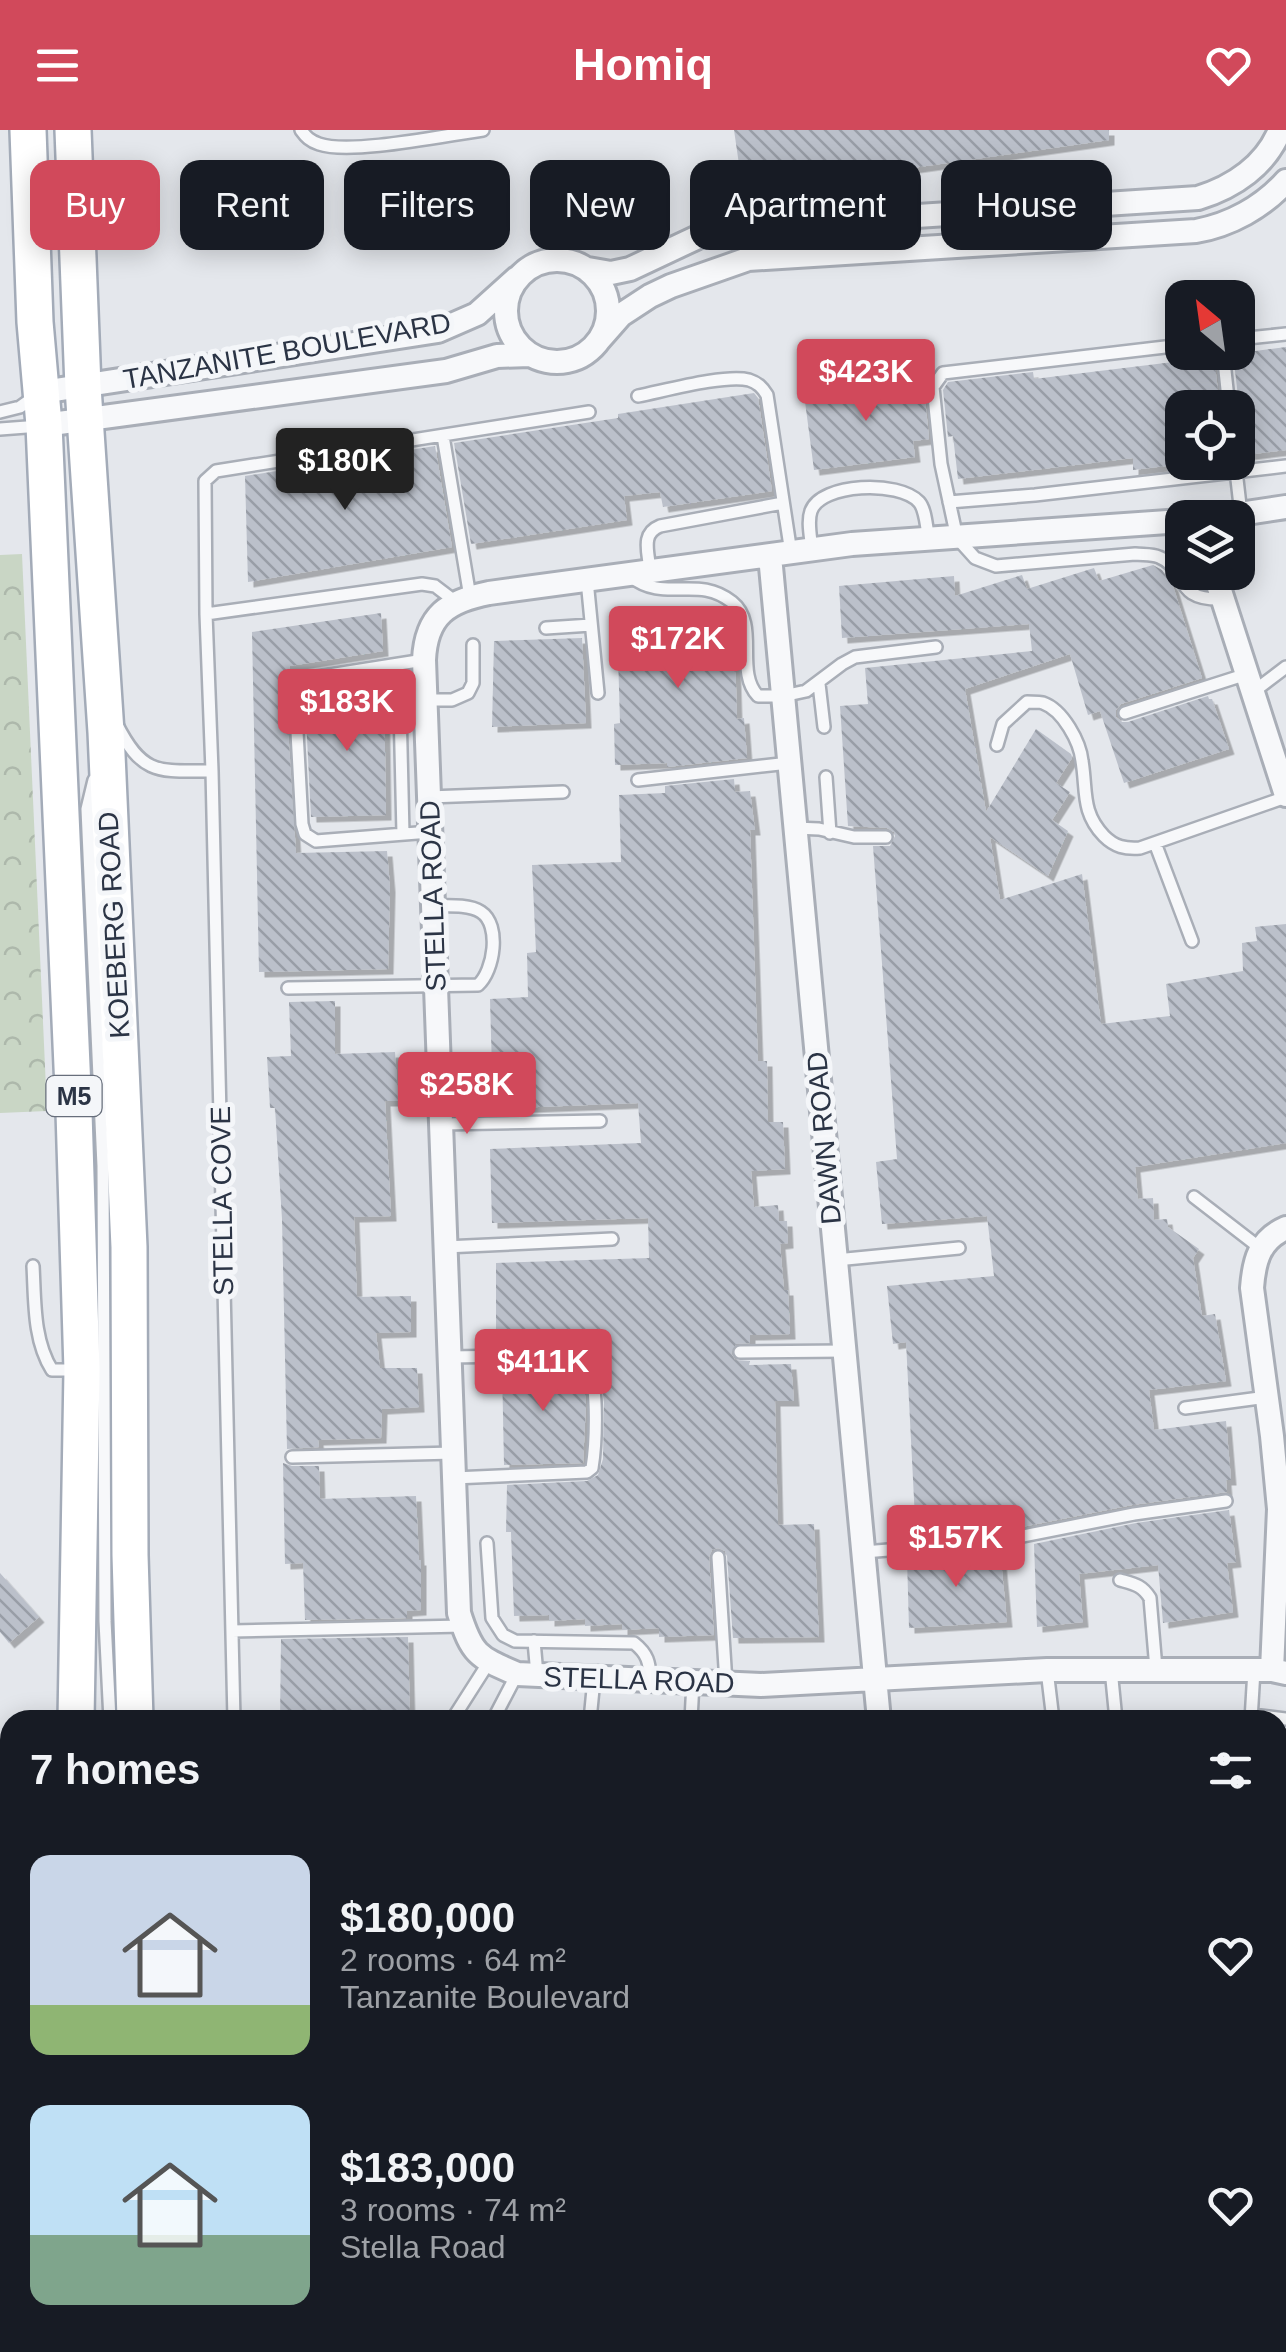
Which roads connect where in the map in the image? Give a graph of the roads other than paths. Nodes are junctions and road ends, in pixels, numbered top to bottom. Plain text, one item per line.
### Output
1 (73, 130) edge
2 (301, 130) edge
3 (483, 130) edge
4 (1280, 130) edge
5 (29, 133) edge
6 (1286, 180) edge
7 (588, 269) junction
8 (517, 278) junction
9 (1286, 334) edge
10 (1255, 337) edge
11 (600, 340) junction
12 (1165, 347) edge
13 (530, 355) junction
14 (638, 396) dead end
15 (84, 403) junction
16 (43, 408) junction
17 (1, 412) edge
18 (588, 412) dead end
19 (2, 429) edge
20 (443, 436) junction
21 (1286, 466) edge
22 (1255, 467) edge
23 (1165, 477) edge
24 (949, 502) junction
25 (783, 503) junction
26 (1286, 507) edge
27 (1255, 512) edge
28 (1165, 522) edge
29 (957, 538) junction
30 (928, 539) junction
31 (791, 553) junction
32 (639, 573) junction
33 (587, 580) junction
34 (1220, 590) edge
35 (463, 599) junction
36 (1223, 599) junction
37 (206, 614) junction
38 (592, 625) junction
39 (546, 628) dead end
40 (473, 645) dead end
41 (936, 647) dead end
42 (424, 660) junction
43 (399, 664) junction
44 (1286, 667) edge
45 (1250, 683) junction
46 (818, 684) junction
47 (598, 694) dead end
48 (782, 696) junction
49 (426, 700) junction
50 (1125, 713) dead end
51 (105, 716) junction
52 (824, 728) dead end
53 (997, 745) dead end
54 (789, 763) junction
55 (212, 772) junction
56 (826, 777) dead end
57 (638, 780) dead end
58 (563, 792) dead end
59 (1286, 796) edge
60 (429, 797) junction
61 (795, 828) junction
62 (430, 832) junction
63 (830, 832) junction
64 (404, 834) junction
65 (886, 837) dead end
66 (1154, 842) junction
67 (433, 906) junction
68 (1192, 940) dead end
69 (436, 986) junction
70 (288, 988) dead end
71 (600, 1121) dead end
72 (440, 1124) junction
73 (1194, 1197) dead end
74 (1286, 1228) edge
75 (612, 1240) dead end
76 (445, 1247) junction
77 (959, 1248) dead end
78 (1260, 1248) junction
79 (836, 1260) junction
80 (32, 1266) dead end
81 (844, 1351) junction
82 (740, 1352) dead end
83 (450, 1357) junction
84 (82, 1370) junction
85 (1267, 1397) junction
86 (1185, 1408) dead end
87 (454, 1454) junction
88 (292, 1457) dead end
89 (454, 1478) junction
90 (1226, 1501) dead end
91 (487, 1543) dead end
92 (864, 1552) junction
93 (718, 1557) dead end
94 (1120, 1580) dead end
95 (463, 1626) junction
96 (232, 1632) junction
97 (534, 1641) junction
98 (79, 1645) junction
99 (489, 1662) junction
100 (1111, 1668) junction
101 (1156, 1669) junction
102 (1047, 1670) junction
103 (1271, 1671) edge
104 (527, 1675) junction
105 (594, 1678) junction
106 (651, 1680) junction
107 (876, 1680) junction
108 (692, 1682) junction
109 (726, 1683) junction
110 (76, 1710) edge
111 (87, 1710) edge
112 (109, 1710) edge
113 (136, 1710) edge
114 (234, 1710) edge
115 (458, 1710) edge
116 (501, 1710) edge
117 (591, 1710) edge
118 (691, 1710) edge
119 (878, 1710) edge
120 (1052, 1710) edge
121 (1115, 1710) edge
122 (1255, 1710) edge

1 - 15 main road, KOEBERG ROAD / M5
2 - 3 lane
4 - 7 street
5 - 16 main road, KOEBERG ROAD / M5
6 - 11 street
7 - 8 street
7 - 11 street
8 - 13 street
8 - 15 street, TANZANITE BOULEVARD
9 - 10 lane
11 - 13 street
12 - 24 lane
13 - 15 street, TANZANITE BOULEVARD
14 - 25 lane
15 - 16 street, TANZANITE BOULEVARD
15 - 16 street, TANZANITE BOULEVARD
15 - 51 main road, KOEBERG ROAD / M5
16 - 17 lane
16 - 19 lane
16 - 84 main road, KOEBERG ROAD / M5
18 - 20 lane
20 - 35 lane
20 - 37 lane, STELLA COVE
21 - 22 lane
23 - 24 lane
24 - 29 lane
25 - 31 lane
25 - 32 lane
26 - 27 street
28 - 29 street
29 - 30 street
29 - 36 lane
30 - 31 street
30 - 31 lane
31 - 32 street
31 - 48 street, DAWN ROAD
32 - 33 street
32 - 48 lane
33 - 35 street
33 - 38 lane
34 - 36 street
35 - 37 lane
35 - 42 street, STELLA ROAD
36 - 45 street
37 - 55 lane, STELLA COVE
38 - 39 lane
38 - 47 lane
40 - 49 lane
41 - 46 lane
42 - 43 lane
42 - 49 street, STELLA ROAD
43 - 64 lane
43 - 64 lane
44 - 45 lane
45 - 50 lane
45 - 59 street
46 - 48 lane
46 - 52 lane
48 - 54 street, DAWN ROAD
49 - 60 street, STELLA ROAD
51 - 55 lane
51 - 112 lane
51 - 113 main road, KOEBERG ROAD / M5
53 - 66 lane
54 - 57 lane
54 - 61 street, DAWN ROAD
55 - 96 lane, STELLA COVE
56 - 63 lane
58 - 60 lane
59 - 66 lane
60 - 62 street, STELLA ROAD
61 - 63 lane
61 - 79 street, DAWN ROAD
62 - 64 lane
62 - 67 street, STELLA ROAD
63 - 65 lane
66 - 68 lane
67 - 69 street, STELLA ROAD
67 - 69 lane
69 - 70 lane
69 - 72 street, STELLA ROAD
71 - 72 lane
72 - 76 street, STELLA ROAD
73 - 78 lane
74 - 78 street
75 - 76 lane
76 - 83 street, STELLA ROAD
77 - 79 lane
78 - 85 street
79 - 81 street, DAWN ROAD
80 - 84 lane
81 - 82 lane
81 - 92 street, DAWN ROAD
83 - 87 street, STELLA ROAD
83 - 89 lane
84 - 98 main road, KOEBERG ROAD / M5
85 - 86 lane
85 - 103 street
87 - 88 lane
87 - 89 street, STELLA ROAD
89 - 95 street, STELLA ROAD
90 - 92 lane
91 - 97 lane
92 - 107 street, DAWN ROAD
93 - 109 lane
94 - 101 lane
95 - 96 lane
95 - 99 street, STELLA ROAD
96 - 114 lane, STELLA COVE
97 - 104 lane
97 - 106 lane
98 - 110 main road, KOEBERG ROAD / M5
98 - 111 lane
99 - 104 street, STELLA ROAD
99 - 115 lane
100 - 101 street, STELLA ROAD
100 - 102 street, STELLA ROAD
100 - 121 lane
101 - 103 street, STELLA ROAD
102 - 107 street, STELLA ROAD
102 - 120 lane
103 - 122 lane
104 - 105 street, STELLA ROAD
104 - 116 lane
105 - 106 street, STELLA ROAD
105 - 117 lane
106 - 108 street, STELLA ROAD
107 - 109 street, STELLA ROAD
107 - 119 street, DAWN ROAD
108 - 109 street, STELLA ROAD
108 - 118 lane

